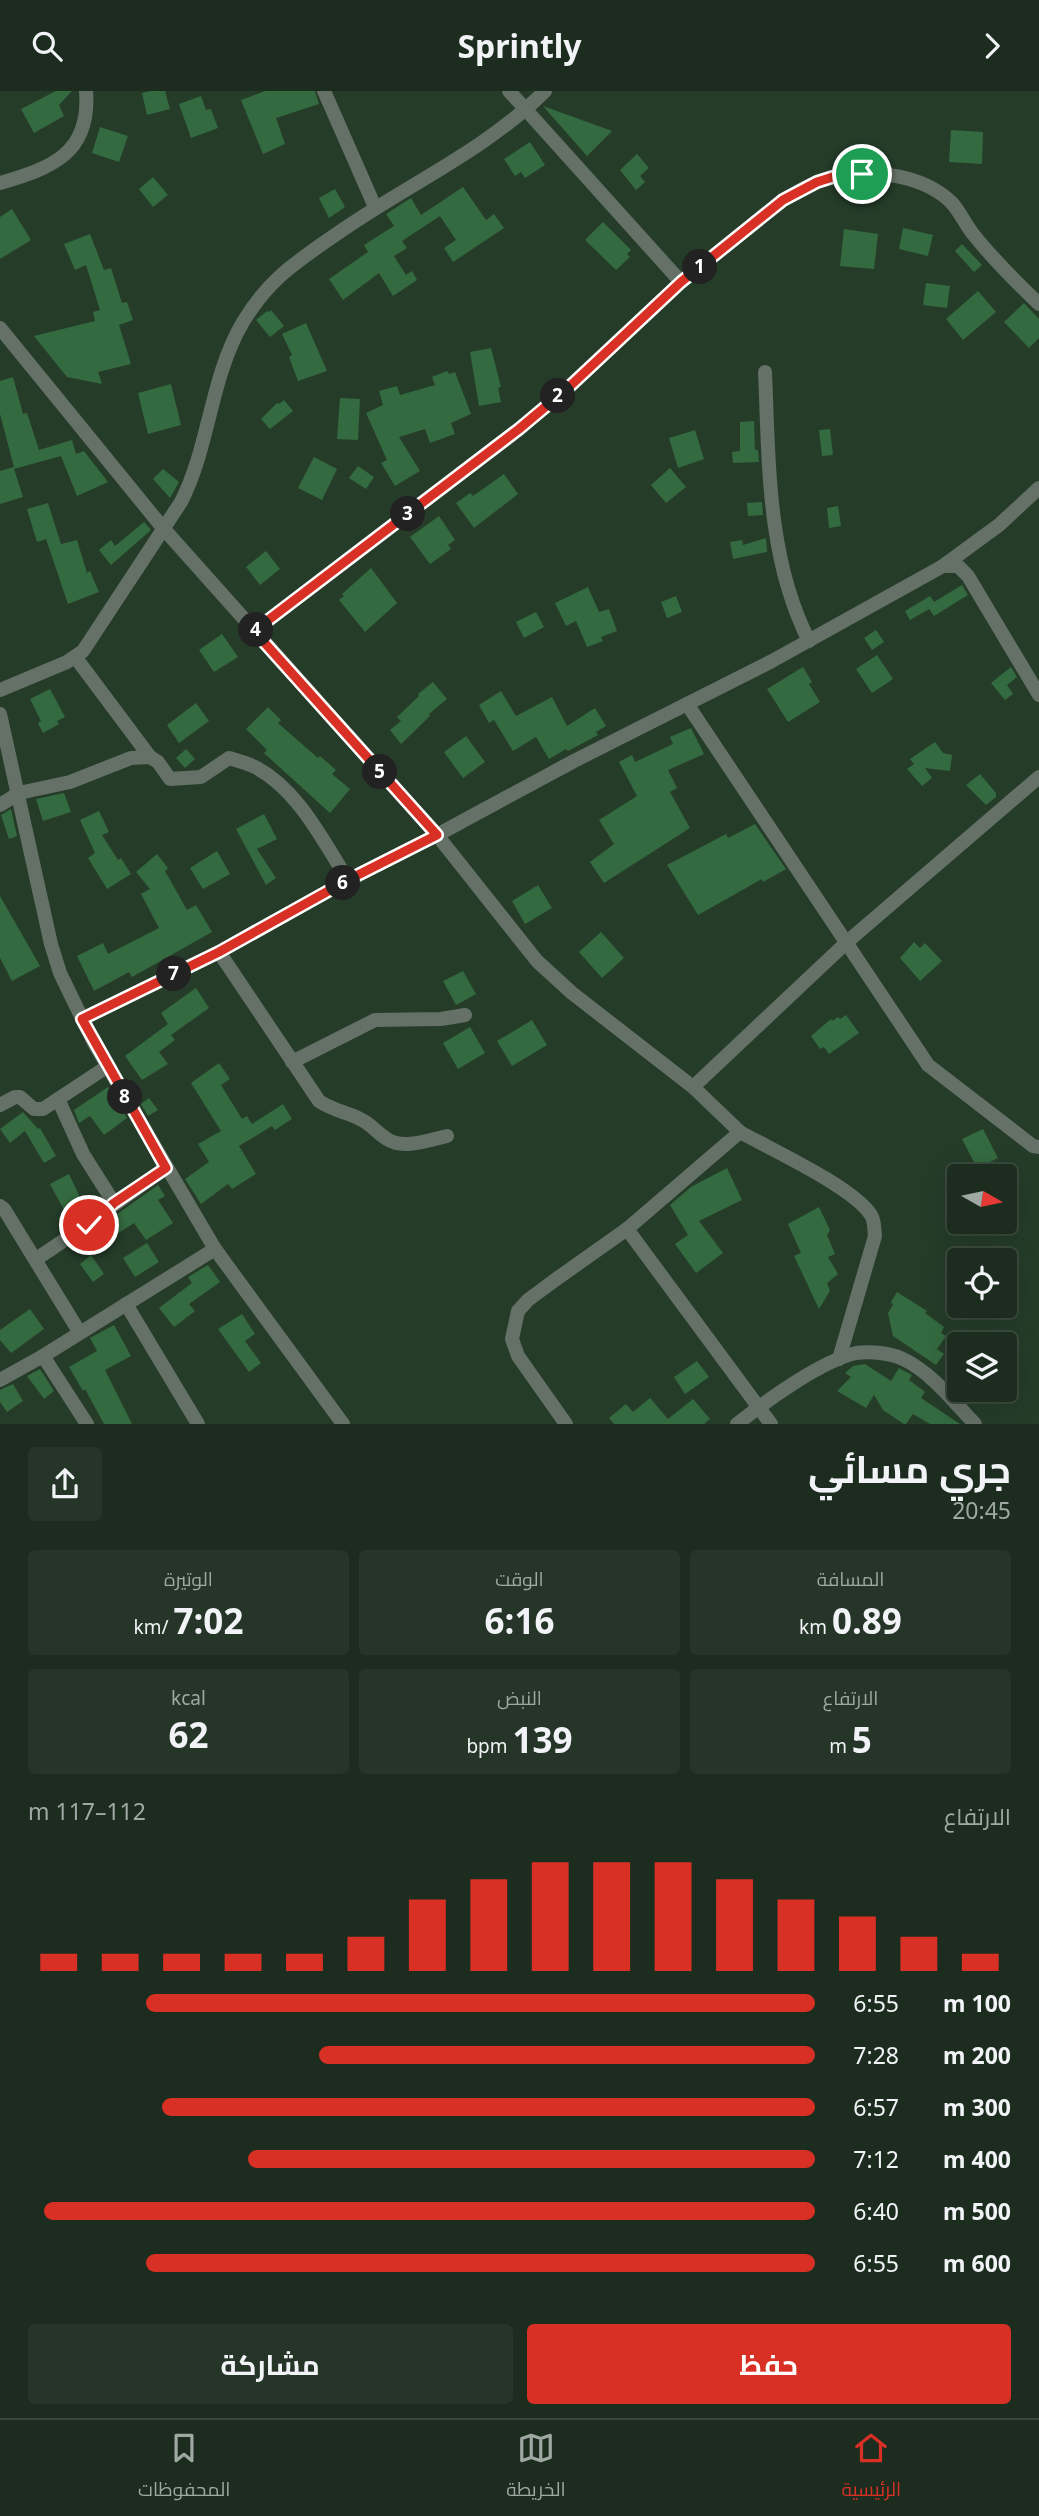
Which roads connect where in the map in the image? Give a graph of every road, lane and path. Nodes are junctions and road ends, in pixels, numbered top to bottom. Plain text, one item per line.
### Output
1 (86, 91) edge
2 (324, 91) edge
3 (509, 91) edge
4 (545, 91) edge
5 (525, 111) junction
6 (0, 183) edge
7 (375, 207) junction
8 (681, 282) junction
9 (1039, 304) edge
10 (0, 328) edge
11 (765, 372) dead end
12 (1039, 488) edge
13 (163, 528) junction
14 (943, 566) junction
15 (254, 631) junction
16 (809, 641) junction
17 (76, 658) junction
18 (0, 690) edge
19 (1039, 695) edge
20 (687, 704) junction
21 (0, 714) edge
22 (150, 757) junction
23 (1039, 777) edge
24 (19, 793) junction
25 (0, 805) edge
26 (437, 835) junction
27 (348, 880) junction
28 (846, 942) junction
29 (219, 952) junction
30 (465, 1015) dead end
31 (82, 1019) junction
32 (292, 1062) junction
33 (108, 1066) junction
34 (693, 1087) junction
35 (58, 1099) junction
36 (0, 1105) edge
37 (740, 1132) junction
38 (447, 1136) dead end
39 (1039, 1147) edge
40 (166, 1168) junction
41 (114, 1203) junction
42 (0, 1206) edge
43 (627, 1229) junction
44 (215, 1249) junction
45 (36, 1259) junction
46 (126, 1304) junction
47 (80, 1333) junction
48 (43, 1356) junction
49 (839, 1359) junction
50 (0, 1380) edge
51 (758, 1407) junction
52 (87, 1424) edge
53 (198, 1424) edge
54 (342, 1424) edge
55 (566, 1424) edge
56 (737, 1424) edge
57 (771, 1424) edge
58 (975, 1424) edge

1 - 6 street
2 - 7 street
3 - 5 street
4 - 5 street
5 - 7 street
5 - 8 street
7 - 13 street
8 - 9 street
8 - 15 street
10 - 13 street
11 - 16 street
12 - 14 street
13 - 15 street
13 - 17 street
14 - 16 street
14 - 19 street
15 - 26 street
16 - 20 street
17 - 18 street
17 - 22 street
20 - 26 street
20 - 28 street
21 - 24 street
22 - 24 street
22 - 27 street
23 - 28 street
24 - 25 street
24 - 31 street
26 - 27 street
26 - 34 street
27 - 29 street
28 - 34 street
28 - 39 street
29 - 31 street
29 - 32 street
30 - 32 street
31 - 33 street
32 - 38 street
33 - 35 street
33 - 40 street
34 - 37 street
35 - 36 street
35 - 41 street
37 - 43 street
37 - 49 street
40 - 41 street
40 - 44 street
41 - 45 street
42 - 45 street
43 - 51 street
43 - 55 street
44 - 46 street
44 - 54 street
45 - 47 street
46 - 47 street
46 - 53 street
47 - 48 street
48 - 50 street
48 - 52 street
49 - 51 street
49 - 58 street
51 - 56 street
51 - 57 street

